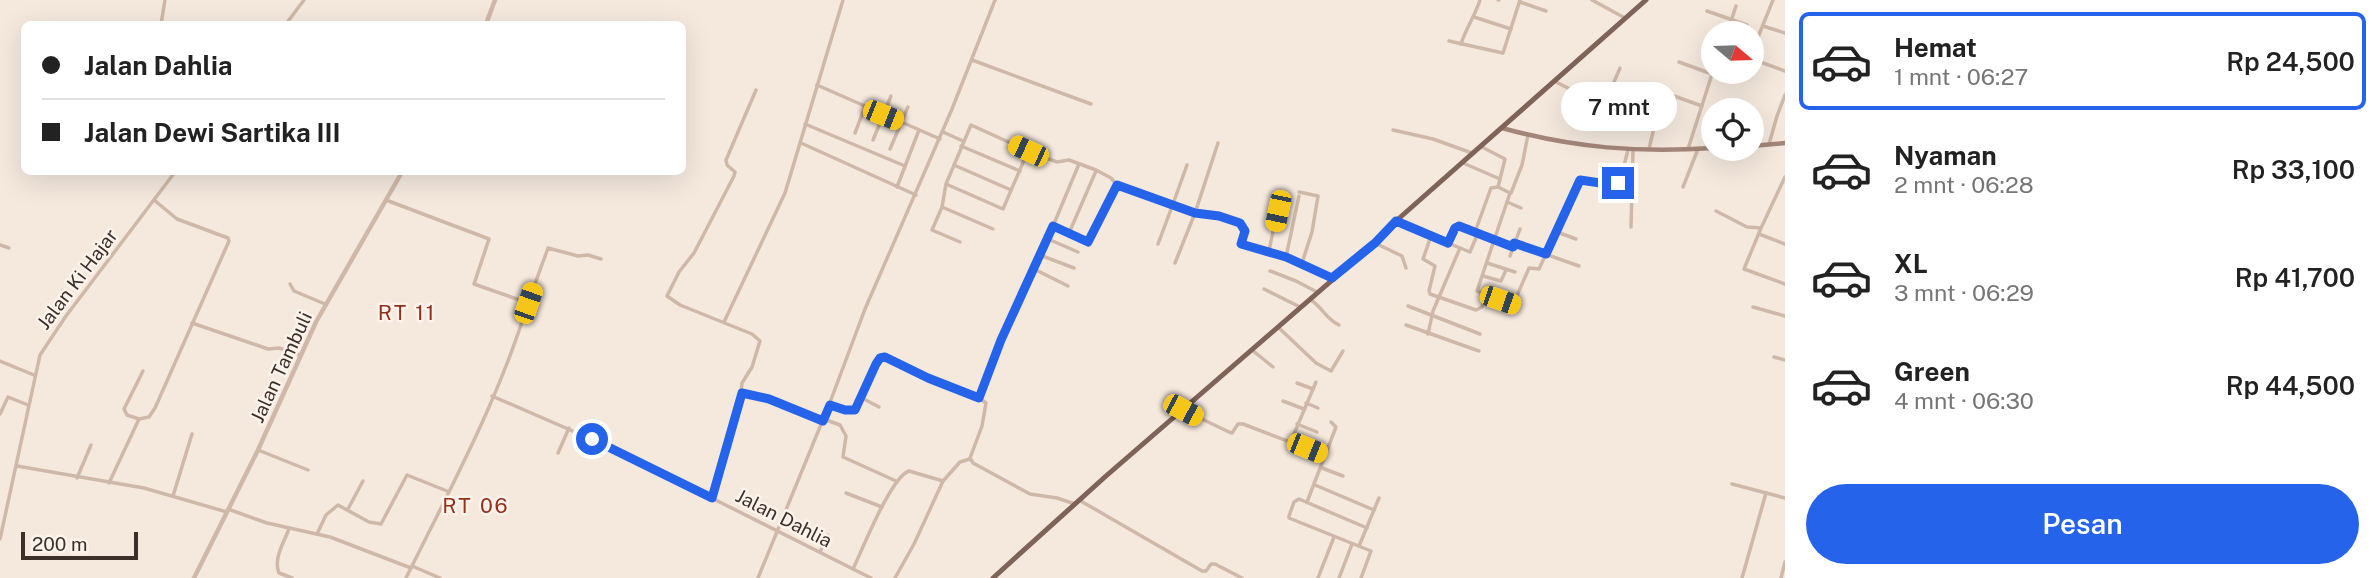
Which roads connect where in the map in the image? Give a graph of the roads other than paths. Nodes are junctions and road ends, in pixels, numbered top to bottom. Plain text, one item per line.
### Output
1 (165, 0) edge
2 (304, 0) edge
3 (495, 0) edge
4 (843, 0) edge
5 (995, 0) edge
6 (1480, 0) edge
7 (1592, 0) edge
8 (1646, 0) edge
9 (1773, 0) edge
10 (1520, 1) edge
11 (1736, 6) dead end
12 (1546, 10) dead end
13 (1707, 11) dead end
14 (1474, 17) junction
15 (1625, 18) junction
16 (1731, 20) junction
17 (162, 21) edge
18 (288, 21) edge
19 (487, 21) edge
20 (1734, 21) edge
21 (1764, 23) edge
22 (1764, 26) edge
23 (1511, 29) junction
24 (1785, 33) edge
25 (1449, 41) dead end
26 (1461, 44) junction
27 (972, 60) junction
28 (1679, 62) dead end
29 (1764, 63) edge
30 (1620, 68) dead end
31 (1701, 68) edge
32 (1785, 71) edge
33 (1554, 81) junction
34 (816, 85) junction
35 (756, 90) dead end
36 (1785, 95) edge
37 (891, 96) dead end
38 (1674, 96) dead end
39 (1090, 104) dead end
40 (1701, 106) edge
41 (865, 107) junction
42 (908, 107) dead end
43 (1701, 109) edge
44 (1638, 111) dead end
45 (883, 115) junction
46 (1512, 119) junction
47 (901, 123) junction
48 (805, 124) junction
49 (1502, 128) junction
50 (919, 130) junction
51 (1393, 130) dead end
52 (943, 132) junction
53 (1516, 132) junction
54 (855, 133) dead end
55 (1528, 135) junction
56 (940, 139) junction
57 (873, 140) dead end
58 (801, 143) junction
59 (962, 143) junction
60 (1218, 143) dead end
61 (1785, 143) edge
62 (1764, 144) edge
63 (1769, 144) junction
64 (1480, 146) junction
65 (890, 149) dead end
66 (1688, 149) junction
67 (1698, 149) junction
68 (1701, 149) edge
69 (1630, 150) junction
70 (1028, 151) junction
71 (1648, 151) junction
72 (1472, 153) junction
73 (1462, 163) junction
74 (1079, 164) junction
75 (954, 165) junction
76 (1187, 165) dead end
77 (905, 166) junction
78 (1097, 170) junction
79 (1020, 172) junction
80 (173, 175) edge
81 (400, 175) edge
82 (1785, 177) edge
83 (1500, 179) junction
84 (946, 184) junction
85 (1117, 185) junction
86 (897, 187) junction
87 (1498, 187) junction
88 (1683, 187) dead end
89 (1011, 190) junction
90 (1282, 192) dead end
91 (1510, 194) junction
92 (1778, 194) junction
93 (915, 195) junction
94 (1785, 197) edge
95 (154, 200) junction
96 (386, 200) junction
97 (1507, 202) junction
98 (1173, 204) junction
99 (942, 207) junction
100 (1521, 208) dead end
101 (1716, 211) dead end
102 (1195, 213) junction
103 (1396, 221) junction
104 (1053, 226) junction
105 (1631, 227) dead end
106 (1761, 228) junction
107 (993, 229) dead end
108 (1520, 229) dead end
109 (1476, 232) junction
110 (1558, 232) junction
111 (1069, 233) junction
112 (1759, 234) junction
113 (1431, 236) junction
114 (1047, 239) junction
115 (1493, 239) junction
116 (1576, 239) dead end
117 (960, 242) dead end
118 (1375, 243) junction
119 (1448, 243) junction
120 (1158, 244) dead end
121 (1785, 244) edge
122 (1514, 245) junction
123 (0, 246) edge
124 (9, 248) dead end
125 (1460, 248) junction
126 (1269, 251) junction
127 (1078, 252) dead end
128 (1546, 254) junction
129 (1040, 255) junction
130 (1510, 256) dead end
131 (1286, 257) junction
132 (601, 259) dead end
133 (1175, 263) dead end
134 (1302, 263) junction
135 (1487, 263) junction
136 (1579, 266) dead end
137 (1074, 268) dead end
138 (1406, 268) dead end
139 (1506, 270) junction
140 (1033, 271) junction
141 (1270, 271) dead end
142 (1515, 272) dead end
143 (1483, 275) junction
144 (1332, 278) junction
145 (290, 284) dead end
146 (1785, 284) edge
147 (1068, 286) dead end
148 (1264, 289) dead end
149 (1317, 292) junction
150 (1486, 295) junction
151 (1440, 298) junction
152 (1309, 299) junction
153 (528, 303) junction
154 (325, 304) junction
155 (1408, 306) dead end
156 (1300, 307) junction
157 (1753, 307) dead end
158 (1433, 315) junction
159 (1785, 316) edge
160 (724, 322) junction
161 (192, 323) junction
162 (1339, 325) dead end
163 (1406, 325) dead end
164 (1278, 327) junction
165 (1428, 334) junction
166 (1480, 334) dead end
167 (1252, 350) junction
168 (1343, 351) dead end
169 (1479, 351) dead end
170 (300, 355) junction
171 (1774, 357) dead end
172 (1785, 360) edge
173 (0, 361) edge
174 (1273, 367) dead end
175 (143, 371) dead end
176 (34, 375) junction
177 (1316, 382) dead end
178 (1297, 383) dead end
179 (1312, 389) junction
180 (742, 393) junction
181 (492, 397) junction
182 (862, 398) junction
183 (979, 398) junction
184 (1283, 401) dead end
185 (1307, 403) junction
186 (28, 405) junction
187 (830, 405) junction
188 (879, 407) dead end
189 (1318, 408) dead end
190 (1304, 409) junction
191 (1183, 410) junction
192 (0, 414) edge
193 (139, 419) junction
194 (823, 421) junction
195 (1331, 422) dead end
196 (1297, 424) junction
197 (569, 428) junction
198 (1317, 432) dead end
199 (192, 435) dead end
200 (1291, 441) junction
201 (91, 445) dead end
202 (258, 450) junction
203 (558, 453) dead end
204 (1324, 455) junction
205 (970, 459) junction
206 (16, 466) junction
207 (1321, 467) junction
208 (308, 470) dead end
209 (1343, 475) dead end
210 (77, 478) junction
211 (363, 481) dead end
212 (896, 481) junction
213 (943, 481) junction
214 (109, 483) junction
215 (1732, 484) dead end
216 (1314, 485) junction
217 (448, 491) junction
218 (846, 493) dead end
219 (1766, 493) junction
220 (173, 496) junction
221 (712, 498) junction
222 (1379, 498) dead end
223 (1785, 498) edge
224 (1077, 502) junction
225 (1307, 503) junction
226 (882, 507) junction
227 (348, 509) junction
228 (227, 510) junction
229 (1374, 510) junction
230 (1367, 528) junction
231 (289, 529) junction
232 (778, 531) junction
233 (317, 534) junction
234 (828, 535) dead end
235 (1334, 537) junction
236 (0, 539) edge
237 (1352, 544) junction
238 (1359, 546) junction
239 (820, 552) junction
240 (1785, 562) edge
241 (411, 567) junction
242 (853, 569) junction
243 (194, 578) edge
244 (292, 578) edge
245 (406, 578) edge
246 (440, 578) edge
247 (758, 578) edge
248 (871, 578) edge
249 (895, 578) edge
250 (993, 578) edge
251 (1242, 578) edge
252 (1318, 578) edge
253 (1339, 578) edge
254 (1361, 578) edge
255 (1742, 578) edge
256 (1781, 578) edge

1 - 17 street
2 - 18 street
3 - 19 street
4 - 34 street
5 - 27 street
6 - 14 street
7 - 15 street
8 - 15 main road
9 - 21 street
10 - 12 street
10 - 23 street
11 - 16 street
13 - 16 street
14 - 23 street
14 - 26 street
15 - 33 main road
16 - 20 street
22 - 24 street
23 - 26 street
25 - 26 street
27 - 39 street
27 - 52 street
28 - 31 street
29 - 32 street
30 - 33 street
33 - 46 main road
34 - 41 street
34 - 48 street
35 - 160 street
36 - 63 street
37 - 45 street
38 - 40 street
41 - 45 street
41 - 54 street
42 - 47 street
43 - 66 street
44 - 71 street
45 - 47 street
45 - 57 street
46 - 49 main road
46 - 53 main road
47 - 50 street
47 - 65 street
48 - 58 street
48 - 77 street
49 - 53 main road
49 - 64 main road
50 - 56 street
50 - 77 street
51 - 72 street
52 - 56 street
52 - 59 street
53 - 55 main road
55 - 69 main road
55 - 91 street
56 - 93 street
58 - 86 street
58 - 160 street
59 - 70 street
59 - 75 street
59 - 79 street
60 - 102 street
61 - 63 main road
62 - 63 main road
64 - 72 main road
64 - 83 street
66 - 67 main road
66 - 71 main road
67 - 68 main road
67 - 88 street
69 - 71 main road
69 - 105 street
69 - 110 street
70 - 74 street
70 - 79 street
72 - 73 main road
73 - 83 street
73 - 103 main road
74 - 78 street
74 - 104 street
75 - 84 street
75 - 89 street
76 - 98 street
77 - 86 street
78 - 85 street
78 - 111 street
79 - 89 street
80 - 95 street, Jalan Ki Hajar
81 - 96 street, Jalan Tambuli
82 - 92 street
83 - 87 street
84 - 89 street
84 - 99 street
85 - 98 street
85 - 111 street
86 - 93 street
87 - 91 street
87 - 109 street
90 - 126 street
91 - 97 street
92 - 94 street
92 - 106 street
93 - 187 street
95 - 161 street
95 - 176 street, Jalan Ki Hajar
96 - 153 street
96 - 154 street, Jalan Tambuli
97 - 100 street
97 - 115 street
98 - 102 street
98 - 120 street
99 - 107 street
99 - 117 street
101 - 106 street
102 - 126 street
102 - 133 street
103 - 113 street
103 - 118 main road
104 - 111 street
104 - 114 street
106 - 112 street
108 - 122 street
109 - 115 street
109 - 119 street
109 - 125 street
110 - 116 street
110 - 128 street
112 - 121 street
112 - 146 street
113 - 119 street
113 - 151 street
114 - 127 street
114 - 129 street
115 - 122 street
115 - 135 street
118 - 138 street
118 - 144 main road
119 - 125 street
122 - 128 street
122 - 130 street
123 - 124 street
125 - 151 street
126 - 131 street
128 - 136 street
128 - 150 street
129 - 137 street
129 - 140 street
131 - 134 street
131 - 134 street
132 - 153 street
134 - 144 street
135 - 139 street
135 - 143 street
139 - 142 street
139 - 143 street
140 - 147 street
140 - 183 street
141 - 149 street
143 - 150 street
144 - 149 main road
145 - 154 street
148 - 156 street
149 - 152 main road
150 - 151 street
151 - 158 street
152 - 156 main road
152 - 162 street
153 - 181 street
154 - 170 street, Jalan Tambuli
155 - 158 street
156 - 164 main road
157 - 159 street
158 - 165 street
158 - 166 street
160 - 180 street
161 - 170 street
161 - 193 street
163 - 165 street
164 - 167 main road
164 - 168 street
165 - 169 street
167 - 174 street
167 - 191 main road
170 - 202 street, Jalan Tambuli
171 - 172 street
173 - 176 street
175 - 193 street
176 - 186 street, Jalan Ki Hajar
177 - 179 street
178 - 179 street
179 - 185 street
180 - 194 street
180 - 221 street
181 - 197 street, Jalan Dahlia
181 - 217 street
182 - 183 street
182 - 187 street
182 - 188 street
183 - 205 street
184 - 190 street
185 - 189 street
185 - 190 street
186 - 192 street
186 - 206 street, Jalan Ki Hajar
187 - 194 street
190 - 196 street
191 - 200 street
191 - 224 main road
193 - 214 street
194 - 212 street
194 - 232 street
195 - 204 street
196 - 198 street
196 - 200 street
197 - 203 street
197 - 221 street, Jalan Dahlia
199 - 220 street
200 - 204 street
201 - 210 street
202 - 208 street
202 - 228 street, Jalan Tambuli
204 - 207 street
205 - 213 street
205 - 224 street
206 - 210 street
206 - 236 street, Jalan Ki Hajar
207 - 209 street
207 - 216 street
210 - 214 street
211 - 227 street
212 - 213 street
212 - 226 street
213 - 249 street
214 - 220 street
215 - 219 street
216 - 225 street
216 - 229 street
217 - 227 street
217 - 241 street
218 - 226 street
219 - 223 street
219 - 255 street
220 - 228 street
221 - 232 street, Jalan Dahlia
222 - 229 street
224 - 250 main road
224 - 251 street
225 - 230 street
225 - 235 street
226 - 242 street
227 - 233 street
228 - 231 street
228 - 243 street, Jalan Tambuli
229 - 230 street
230 - 238 street
231 - 233 street
231 - 244 street
232 - 239 street, Jalan Dahlia
232 - 247 street
233 - 241 street
234 - 239 street
235 - 237 street
235 - 252 street
237 - 238 street
237 - 253 street
238 - 254 street
239 - 242 street, Jalan Dahlia
240 - 256 street
241 - 245 street
241 - 246 street
242 - 248 street, Jalan Dahlia

